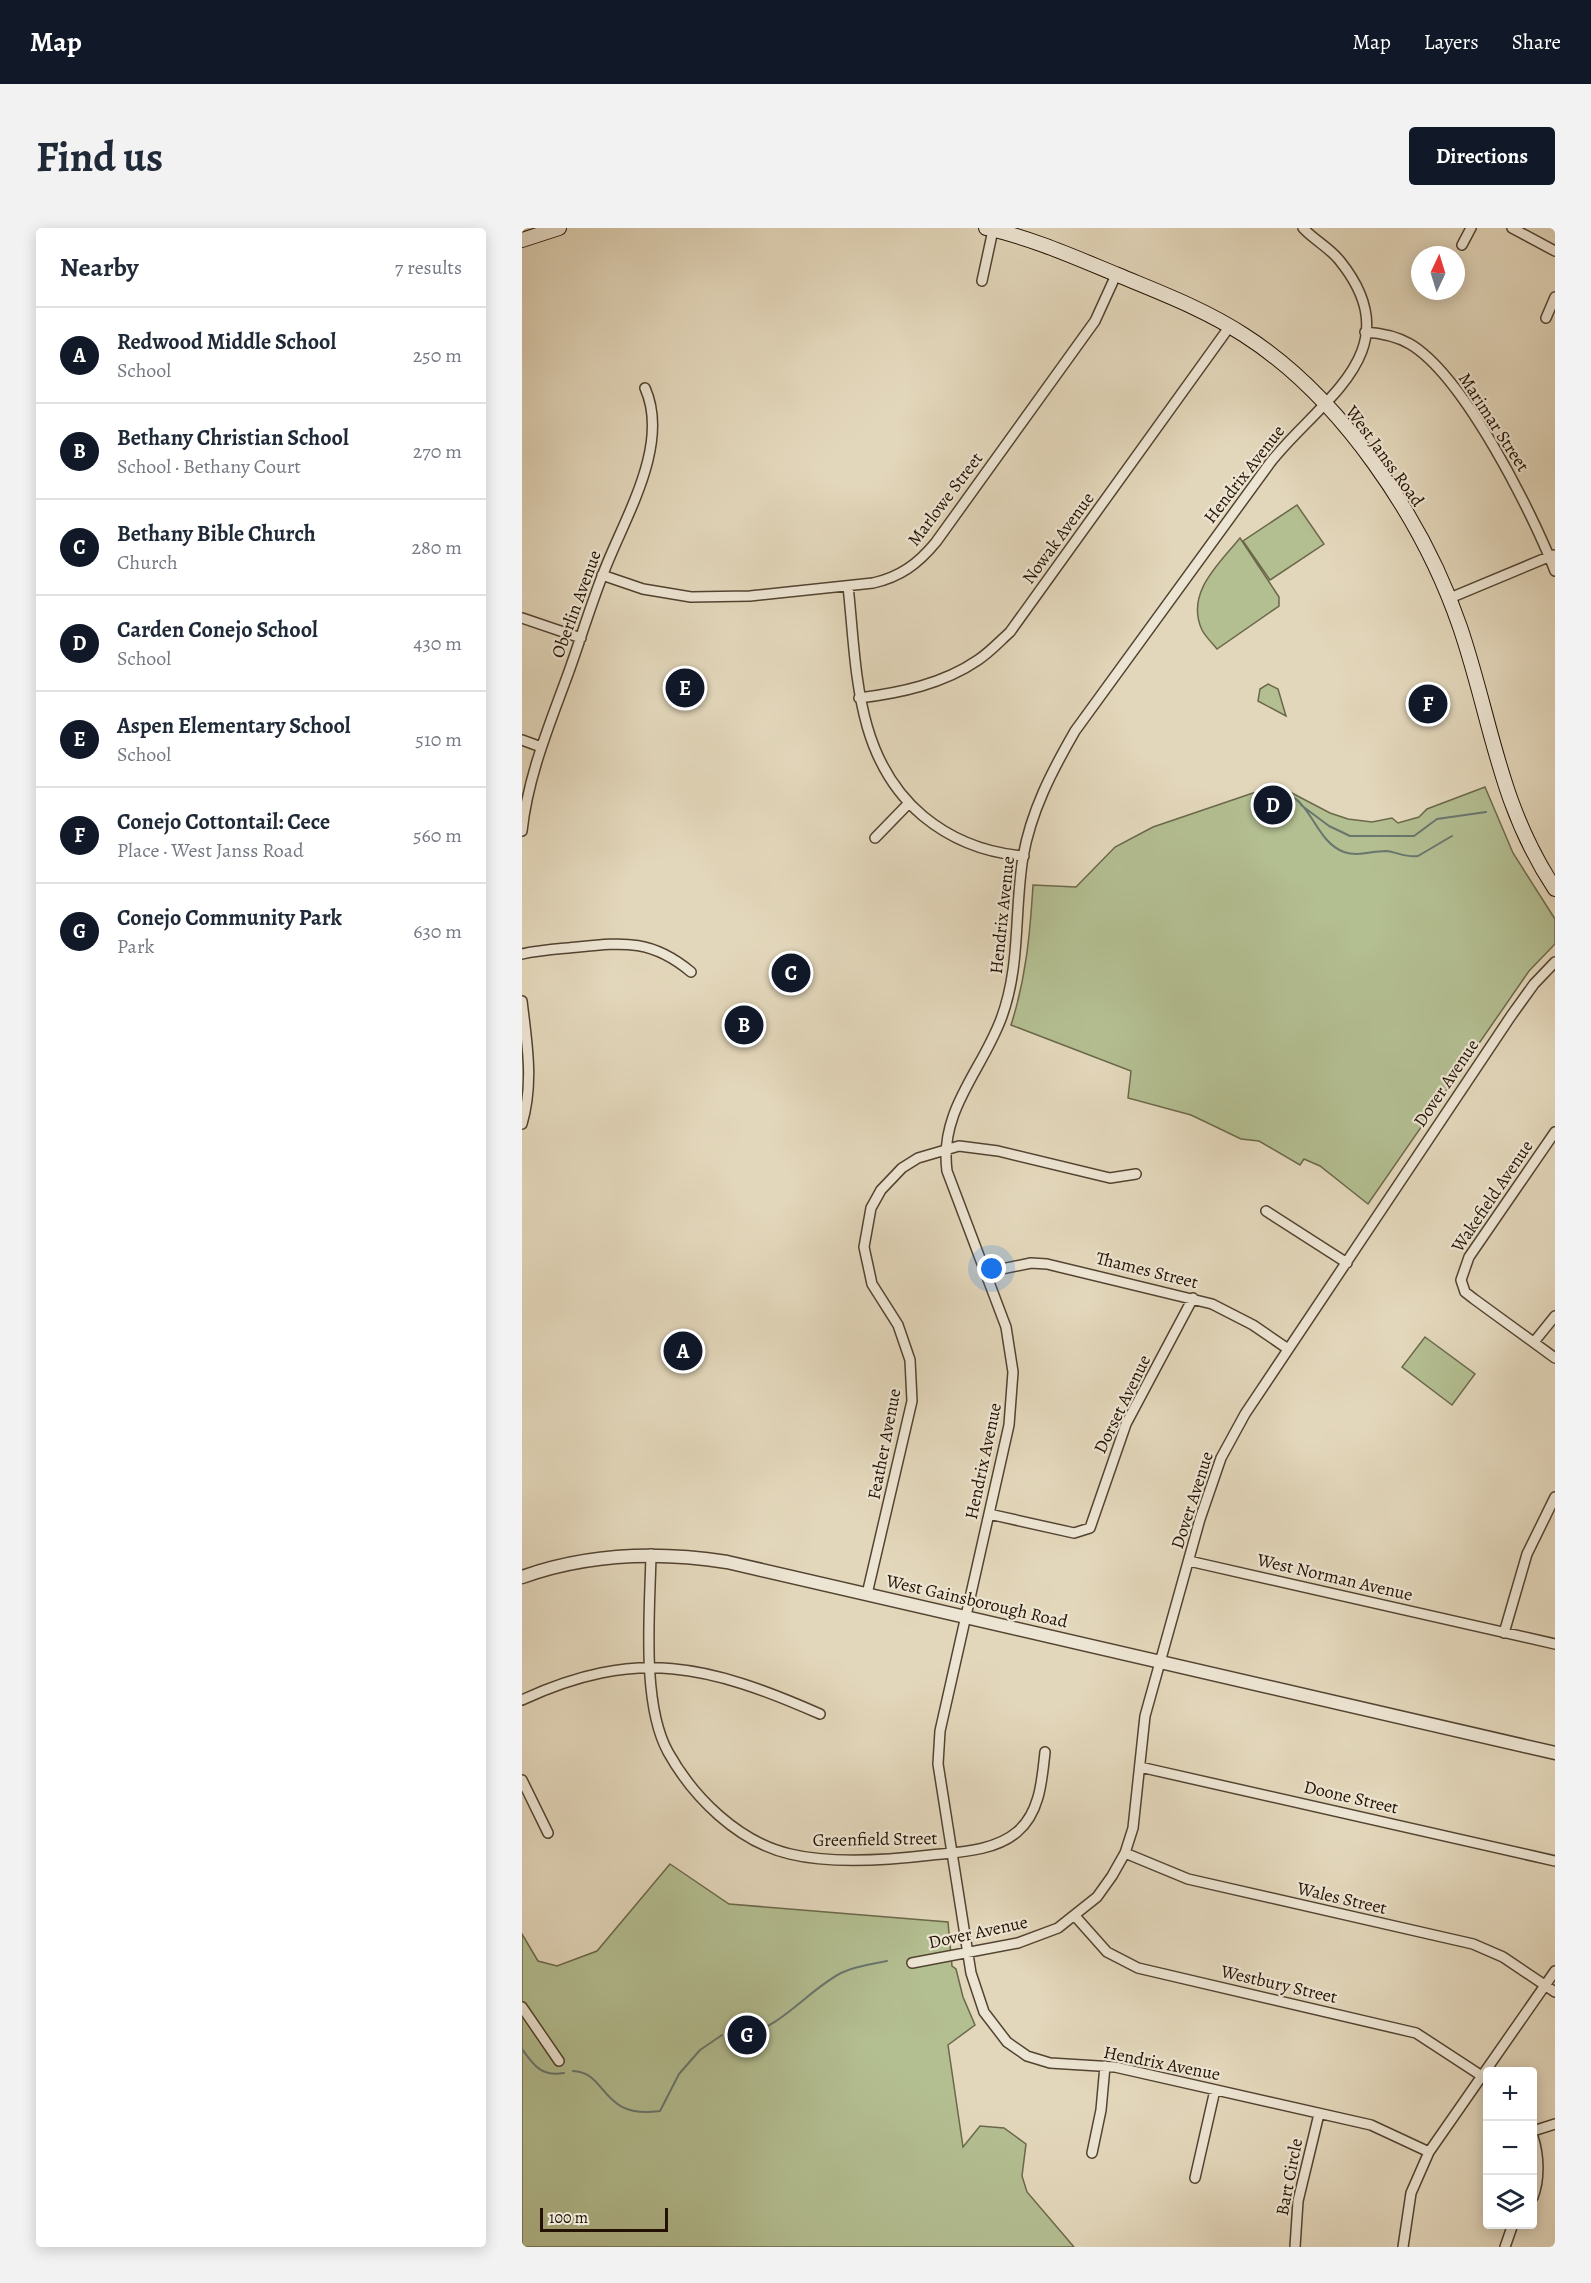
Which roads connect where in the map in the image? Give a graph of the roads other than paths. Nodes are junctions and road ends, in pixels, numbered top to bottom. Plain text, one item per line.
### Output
1 (559, 228) edge
2 (1303, 228) edge
3 (1471, 228) edge
4 (1512, 228) edge
5 (989, 229) edge
6 (522, 240) edge
7 (1462, 245) dead end
8 (1555, 251) edge
9 (1116, 275) junction
10 (982, 281) dead end
11 (1555, 297) edge
12 (1546, 318) dead end
13 (1230, 326) junction
14 (1365, 332) junction
15 (645, 388) dead end
16 (1326, 406) junction
17 (1552, 555) edge
18 (1555, 571) edge
19 (602, 575) junction
20 (848, 586) junction
21 (1450, 598) junction
22 (522, 618) edge
23 (581, 638) junction
24 (859, 698) junction
25 (522, 740) edge
26 (541, 747) junction
27 (909, 803) junction
28 (522, 831) edge
29 (875, 838) dead end
30 (1024, 856) junction
31 (1555, 889) edge
32 (522, 954) edge
33 (1555, 962) edge
34 (691, 972) dead end
35 (522, 1001) edge
36 (522, 1124) edge
37 (1555, 1132) edge
38 (944, 1149) junction
39 (1136, 1174) dead end
40 (1266, 1211) dead end
41 (1347, 1263) junction
42 (987, 1272) junction
43 (1193, 1298) junction
44 (1555, 1316) edge
45 (1534, 1342) junction
46 (1288, 1349) junction
47 (1555, 1358) edge
48 (1555, 1497) edge
49 (989, 1514) junction
50 (651, 1554) junction
51 (1189, 1561) junction
52 (522, 1577) edge
53 (867, 1594) junction
54 (965, 1617) junction
55 (1504, 1633) junction
56 (1555, 1644) edge
57 (1160, 1663) junction
58 (651, 1666) junction
59 (522, 1700) edge
60 (820, 1714) dead end
61 (1045, 1752) dead end
62 (1555, 1752) edge
63 (1140, 1767) junction
64 (522, 1780) edge
65 (548, 1833) dead end
66 (950, 1853) junction
67 (1125, 1853) junction
68 (1555, 1861) edge
69 (1075, 1916) junction
70 (968, 1953) junction
71 (912, 1963) dead end
72 (1555, 1971) edge
73 (1545, 1986) junction
74 (1555, 1992) edge
75 (522, 2007) edge
76 (559, 2061) dead end
77 (1105, 2066) junction
78 (1492, 2067) edge
79 (1483, 2077) edge
80 (1483, 2081) edge
81 (1215, 2090) junction
82 (1319, 2114) junction
83 (1555, 2124) edge
84 (1537, 2130) edge
85 (1429, 2152) junction
86 (1092, 2153) dead end
87 (1195, 2178) dead end
88 (1511, 2229) edge
89 (1295, 2247) edge
90 (1403, 2247) edge
91 (1505, 2247) edge

1 - 6 main road
2 - 14 street, Hendrix Avenue
3 - 7 street
4 - 8 street
5 - 9 main road, West Janss Road
5 - 10 street
9 - 13 main road, West Janss Road
9 - 20 street, Marlowe Street
11 - 12 street
13 - 16 main road, West Janss Road
13 - 24 street, Nowak Avenue
14 - 16 street, Hendrix Avenue
14 - 17 street, Marimar Street
15 - 19 street, Oberlin Avenue
16 - 21 main road, West Janss Road
16 - 30 street, Hendrix Avenue
17 - 18 street, Marimar Street
17 - 21 street
19 - 20 street, Marlowe Street
19 - 23 street, Oberlin Avenue
20 - 24 street
21 - 31 main road, West Janss Road
22 - 23 street
23 - 26 street, Oberlin Avenue
24 - 27 street
25 - 26 street
26 - 28 street, Oberlin Avenue
27 - 29 street
27 - 30 street
30 - 38 street, Hendrix Avenue
32 - 34 street
33 - 41 street, Dover Avenue
35 - 36 street
37 - 45 street, Wakefield Avenue
38 - 39 street, Feather Avenue
38 - 42 street, Hendrix Avenue
38 - 53 street, Feather Avenue
40 - 41 street
41 - 46 street, Dover Avenue
42 - 43 street, Thames Street
42 - 49 street, Hendrix Avenue
43 - 46 street, Thames Street
43 - 49 street, Dorset Avenue
44 - 45 street
45 - 47 street
46 - 51 street, Dover Avenue
48 - 55 street
49 - 54 street, Hendrix Avenue
50 - 52 street, West Gainsborough Road
50 - 53 street, West Gainsborough Road
50 - 58 street, Greenfield Street
51 - 55 street, West Norman Avenue
51 - 57 street, Dover Avenue
53 - 54 street, West Gainsborough Road
54 - 57 street, West Gainsborough Road
54 - 66 street, Hendrix Avenue
55 - 56 street, West Norman Avenue
57 - 62 street, West Gainsborough Road
57 - 63 street, Dover Avenue
58 - 59 street
58 - 60 street
58 - 66 street, Greenfield Street
61 - 66 street, Greenfield Street
63 - 67 street, Dover Avenue
63 - 68 street, Doone Street
64 - 65 street
66 - 70 street, Hendrix Avenue
67 - 69 street, Dover Avenue
67 - 73 street, Wales Street
69 - 70 street, Dover Avenue
69 - 79 street, Westbury Street
70 - 71 street, Dover Avenue
70 - 77 street, Hendrix Avenue
72 - 73 street
73 - 74 street, Wales Street
73 - 78 street
75 - 76 street
77 - 81 street, Hendrix Avenue
77 - 86 street
80 - 85 street
81 - 82 street, Hendrix Avenue
81 - 87 street
82 - 85 street, Hendrix Avenue
82 - 89 street, Bart Circle
83 - 84 street
85 - 90 street
88 - 91 street

